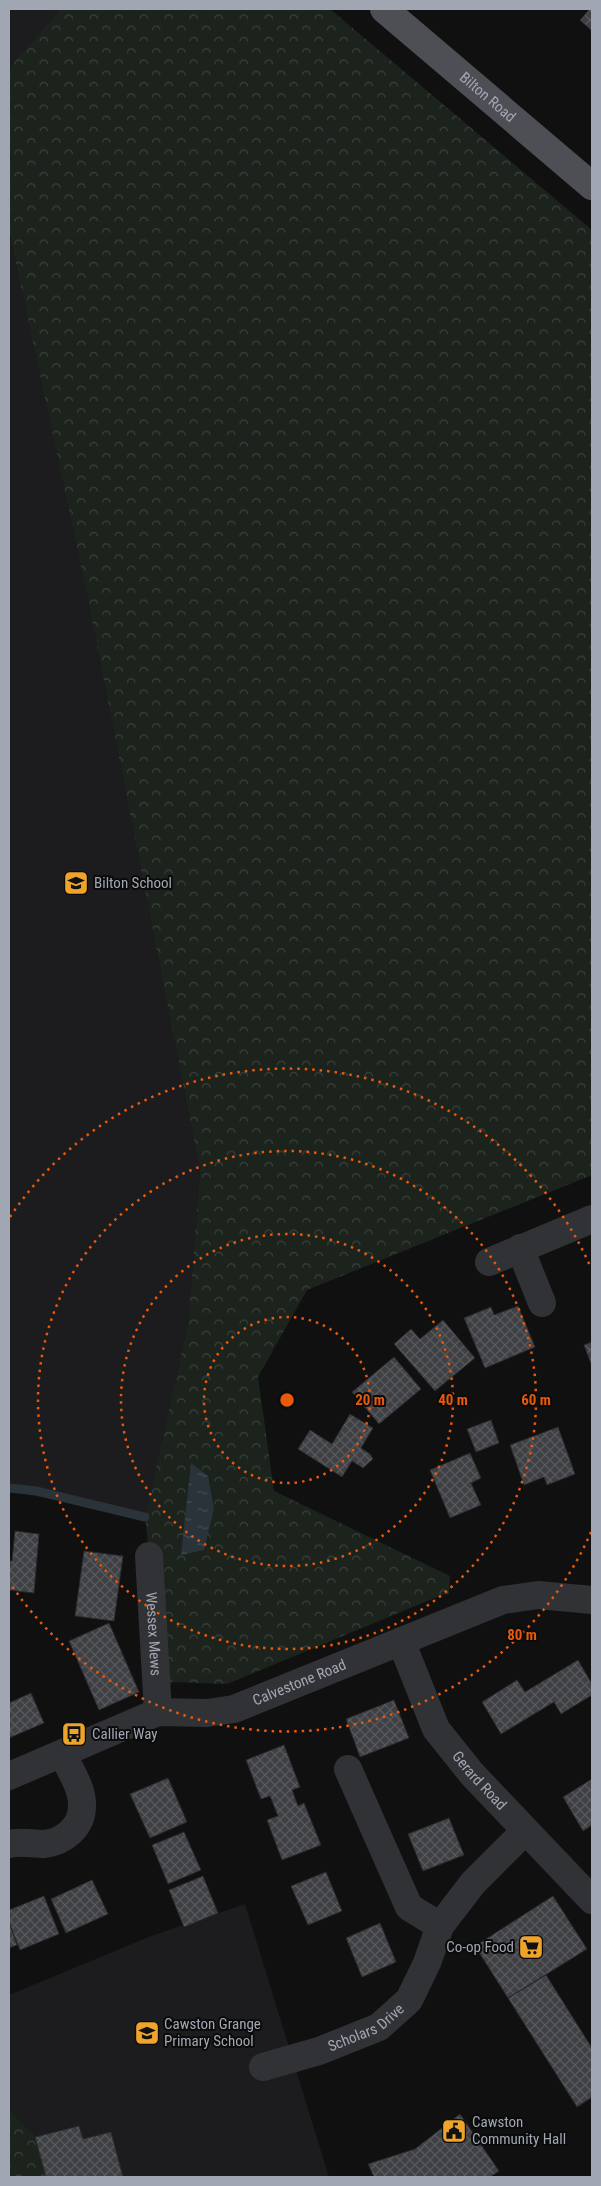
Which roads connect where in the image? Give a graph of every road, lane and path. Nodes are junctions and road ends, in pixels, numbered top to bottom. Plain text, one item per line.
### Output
1 (384, 9) edge
2 (592, 186) edge
3 (592, 1219) edge
4 (520, 1248) junction
5 (489, 1262) dead end
6 (542, 1303) dead end
7 (149, 1556) dead end
8 (592, 1600) edge
9 (401, 1641) junction
10 (158, 1712) junction
11 (63, 1755) junction
12 (348, 1769) dead end
13 (9, 1776) edge
14 (525, 1830) junction
15 (9, 1844) edge
16 (592, 1900) edge
17 (440, 1926) junction
18 (263, 2068) dead end

1 - 2 main road, Bilton Road
3 - 4 street
4 - 5 street
4 - 6 street
7 - 10 street, Wessex Mews
8 - 9 street, Calvestone Road
9 - 10 street, Calvestone Road
9 - 14 street, Gerard Road
10 - 11 street, Calvestone Road
11 - 13 street, Calvestone Road
11 - 15 street
12 - 17 street
14 - 16 street, Gerard Road
14 - 17 street, Scholars Drive
17 - 18 street, Scholars Drive

